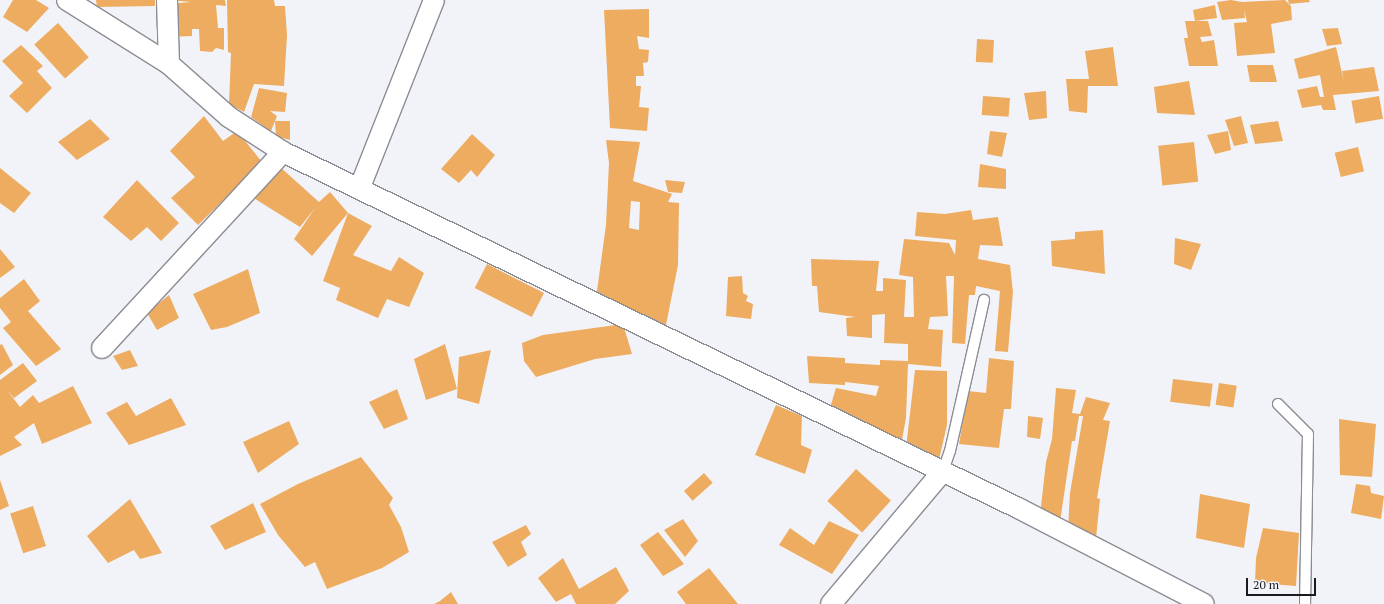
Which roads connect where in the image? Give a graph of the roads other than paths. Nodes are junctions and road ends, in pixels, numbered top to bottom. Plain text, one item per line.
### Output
1 (67, 0) edge
2 (167, 0) edge
3 (434, 0) edge
4 (90, 8) edge
5 (170, 64) junction
6 (283, 152) junction
7 (360, 187) junction
8 (984, 300) dead end
9 (102, 348) dead end
10 (1278, 404) dead end
11 (943, 471) junction
12 (831, 604) edge
13 (1204, 604) edge
14 (1305, 604) edge

1 - 4 street
2 - 5 street
3 - 7 street
4 - 5 street
5 - 6 street
6 - 7 street
6 - 9 street
7 - 11 street
8 - 11 lane
10 - 14 lane
11 - 12 street
11 - 13 street

